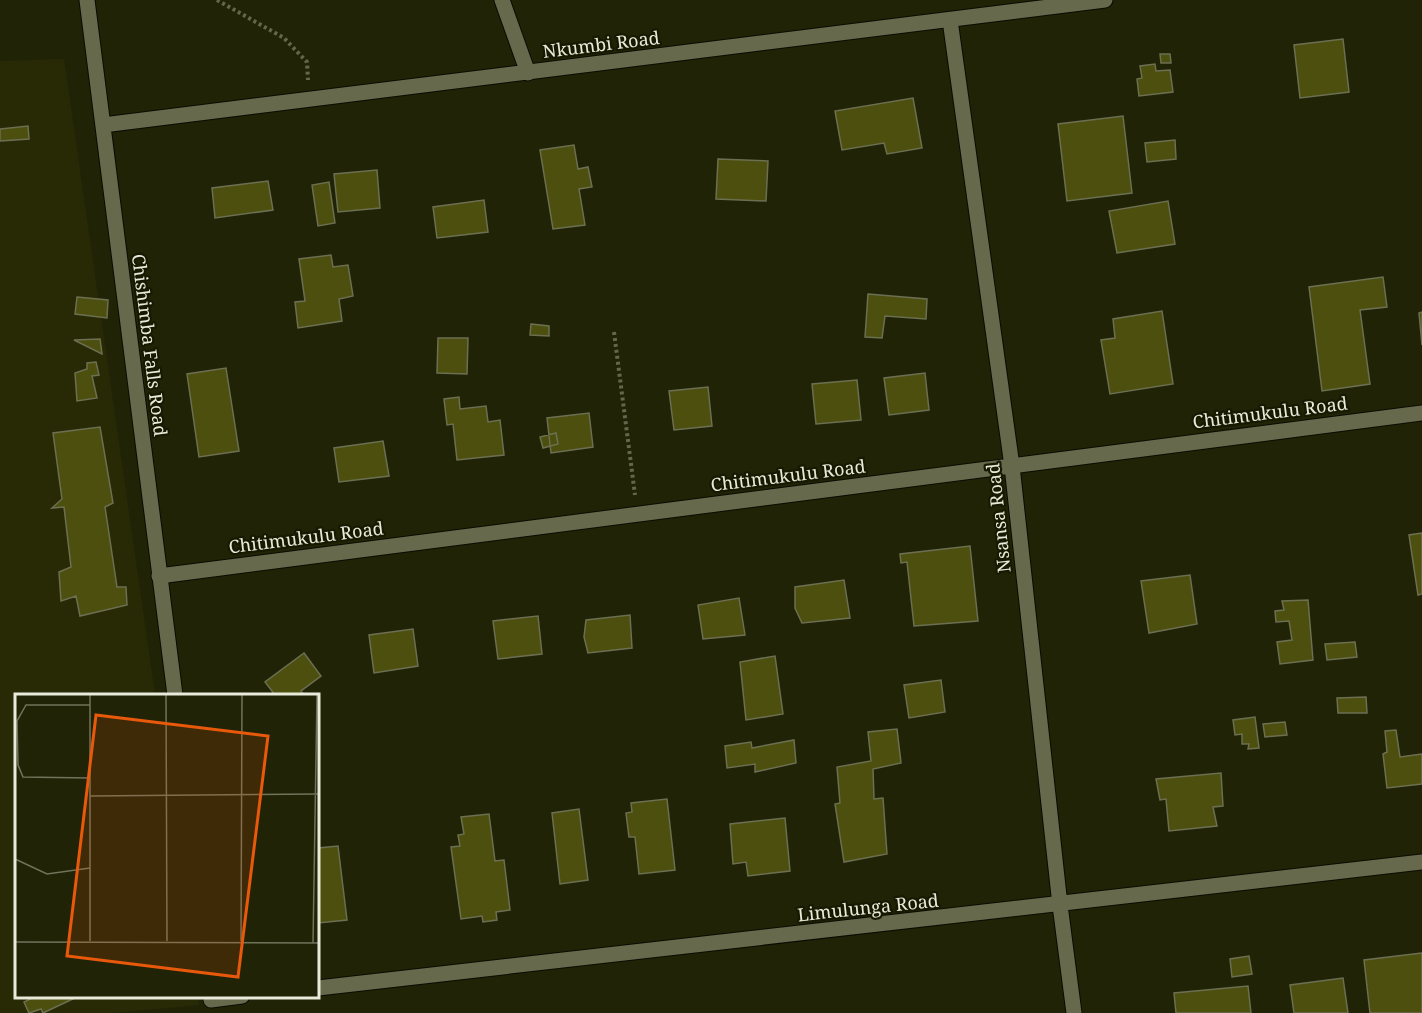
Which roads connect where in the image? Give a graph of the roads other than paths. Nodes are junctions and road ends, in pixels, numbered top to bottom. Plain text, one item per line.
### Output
1 (87, 0) edge
2 (502, 0) edge
3 (1105, 0) edge
4 (1051, 3) edge
5 (950, 20) junction
6 (528, 73) junction
7 (103, 124) junction
8 (1422, 413) edge
9 (1012, 466) junction
10 (159, 576) junction
11 (175, 694) edge
12 (1422, 862) edge
13 (1060, 905) junction
14 (320, 988) edge
15 (233, 998) edge
16 (212, 1003) edge
17 (1074, 1013) edge

1 - 7 street, Chishimba Falls Road
2 - 6 street
3 - 4 street, Nkumbi Road
4 - 5 street, Nkumbi Road
5 - 6 street, Nkumbi Road
5 - 9 street, Nsansa Road
6 - 7 street, Nkumbi Road
7 - 10 street, Chishimba Falls Road
8 - 9 street, Chitimukulu Road
9 - 10 street, Chitimukulu Road
9 - 13 street, Nsansa Road
10 - 11 street, Chishimba Falls Road
12 - 13 street, Limulunga Road
13 - 14 street, Limulunga Road
13 - 17 street, Nsansa Road
15 - 16 street

